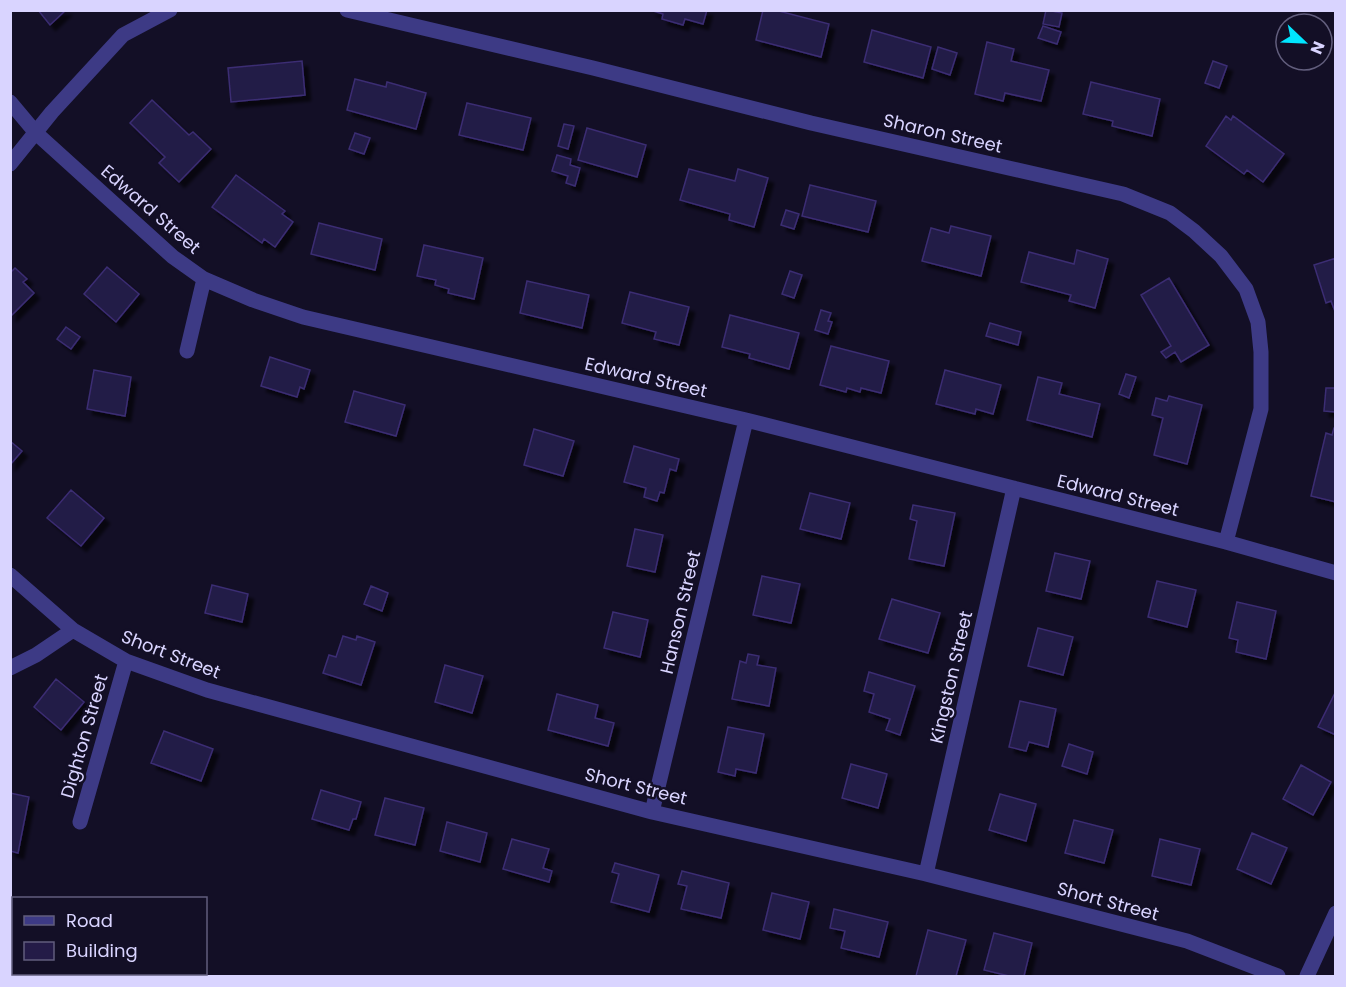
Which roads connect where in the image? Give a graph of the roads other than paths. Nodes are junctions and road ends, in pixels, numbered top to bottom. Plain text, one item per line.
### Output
1 (170, 10) edge
2 (347, 10) edge
3 (10, 102) edge
4 (36, 133) junction
5 (10, 164) edge
6 (204, 279) junction
7 (187, 351) dead end
8 (746, 420) junction
9 (1014, 489) junction
10 (1226, 542) junction
11 (1335, 573) edge
12 (10, 575) edge
13 (73, 630) junction
14 (126, 661) junction
15 (10, 668) edge
16 (652, 812) junction
17 (80, 822) dead end
18 (926, 873) junction
19 (1335, 914) edge
20 (1278, 976) edge
21 (1307, 976) edge

1 - 4 street
2 - 10 street, Sharon Street
3 - 4 street, Edward Street
4 - 5 street
4 - 6 street, Edward Street
6 - 7 street
6 - 8 street, Edward Street
8 - 9 street, Edward Street
8 - 16 street, Hanson Street
9 - 10 street, Edward Street
9 - 18 street, Kingston Street
10 - 11 street, Edward Street
12 - 13 street, Short Street
13 - 14 street, Short Street
13 - 15 street
14 - 16 street, Short Street
14 - 17 street, Dighton Street
16 - 18 street, Short Street
18 - 20 street, Short Street
19 - 21 street

